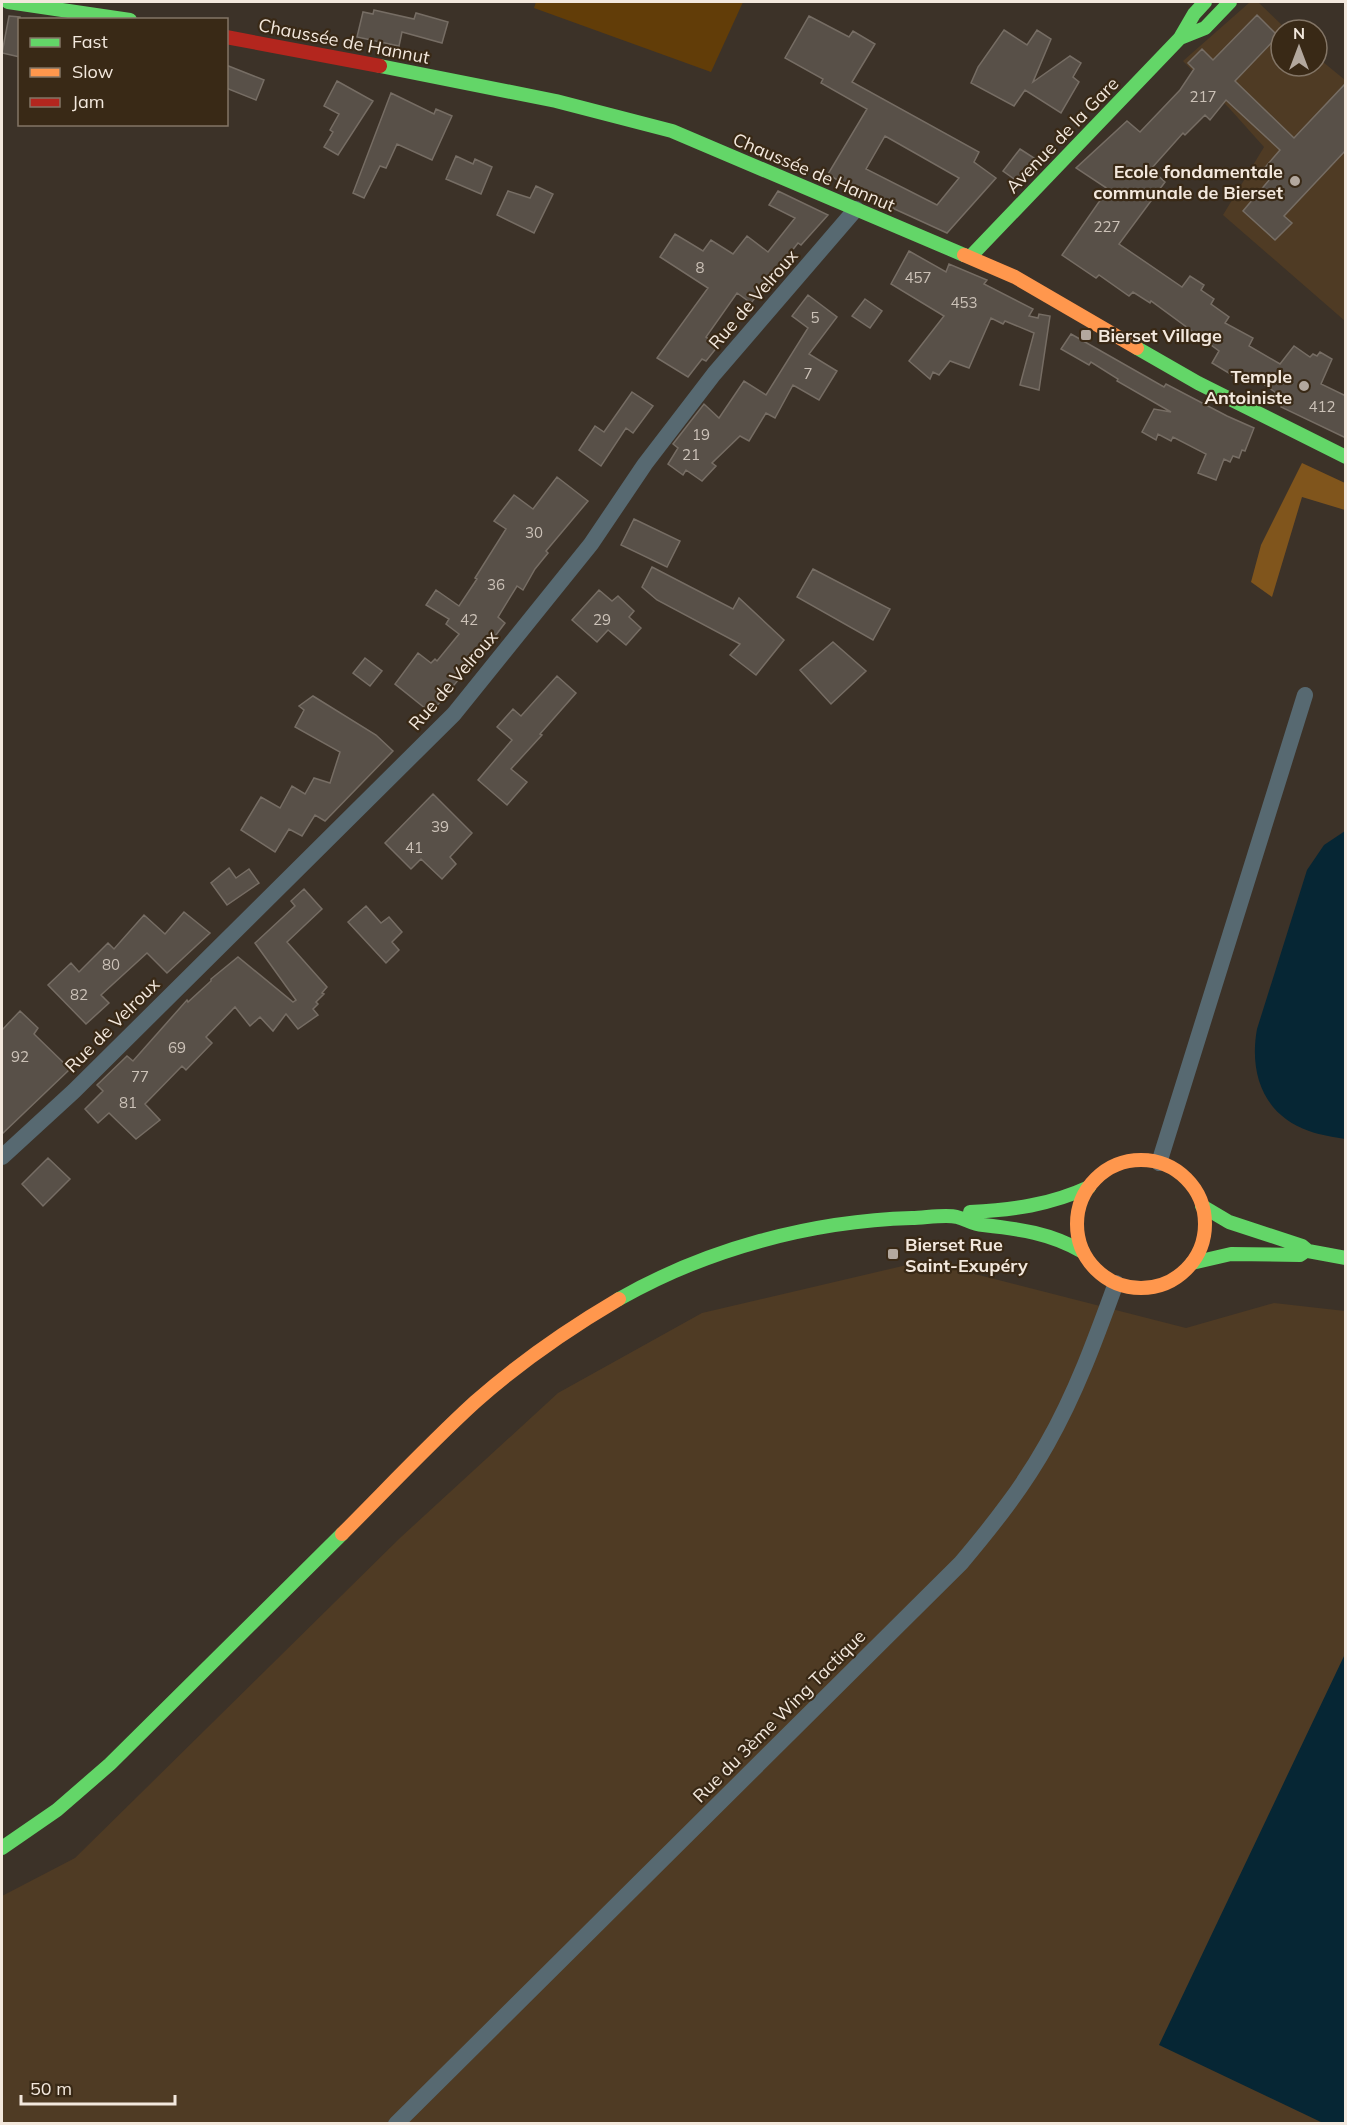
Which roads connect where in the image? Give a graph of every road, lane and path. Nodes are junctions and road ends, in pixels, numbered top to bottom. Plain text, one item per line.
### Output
1 (8, 2) edge
2 (1205, 2) edge
3 (1230, 2) edge
4 (116, 18) edge
5 (228, 37) edge
6 (1180, 38) junction
7 (856, 209) junction
8 (970, 257) junction
9 (1346, 457) edge
10 (1305, 695) dead end
11 (2, 1157) edge
12 (1159, 1163) junction
13 (1089, 1186) junction
14 (1202, 1206) junction
15 (958, 1217) junction
16 (1308, 1251) junction
17 (1083, 1252) junction
18 (1346, 1258) edge
19 (1192, 1263) junction
20 (1116, 1283) junction
21 (2, 1848) edge
22 (396, 2124) edge

1 - 4 street
2 - 6 street, Avenue de la Gare
3 - 6 street, Avenue de la Gare
5 - 7 street, Chaussée de Hannut
6 - 8 street, Avenue de la Gare
7 - 8 street, Chaussée de Hannut
7 - 11 street, Rue de Velroux
8 - 9 street, Chaussée de Hannut
10 - 12 street
12 - 13 street
12 - 14 street
13 - 15 street
13 - 17 street
14 - 16 street
14 - 19 street
15 - 17 street
15 - 21 street
16 - 18 street
16 - 19 street
17 - 20 street
19 - 20 street
20 - 22 street, Rue du 3ème Wing Tactique

